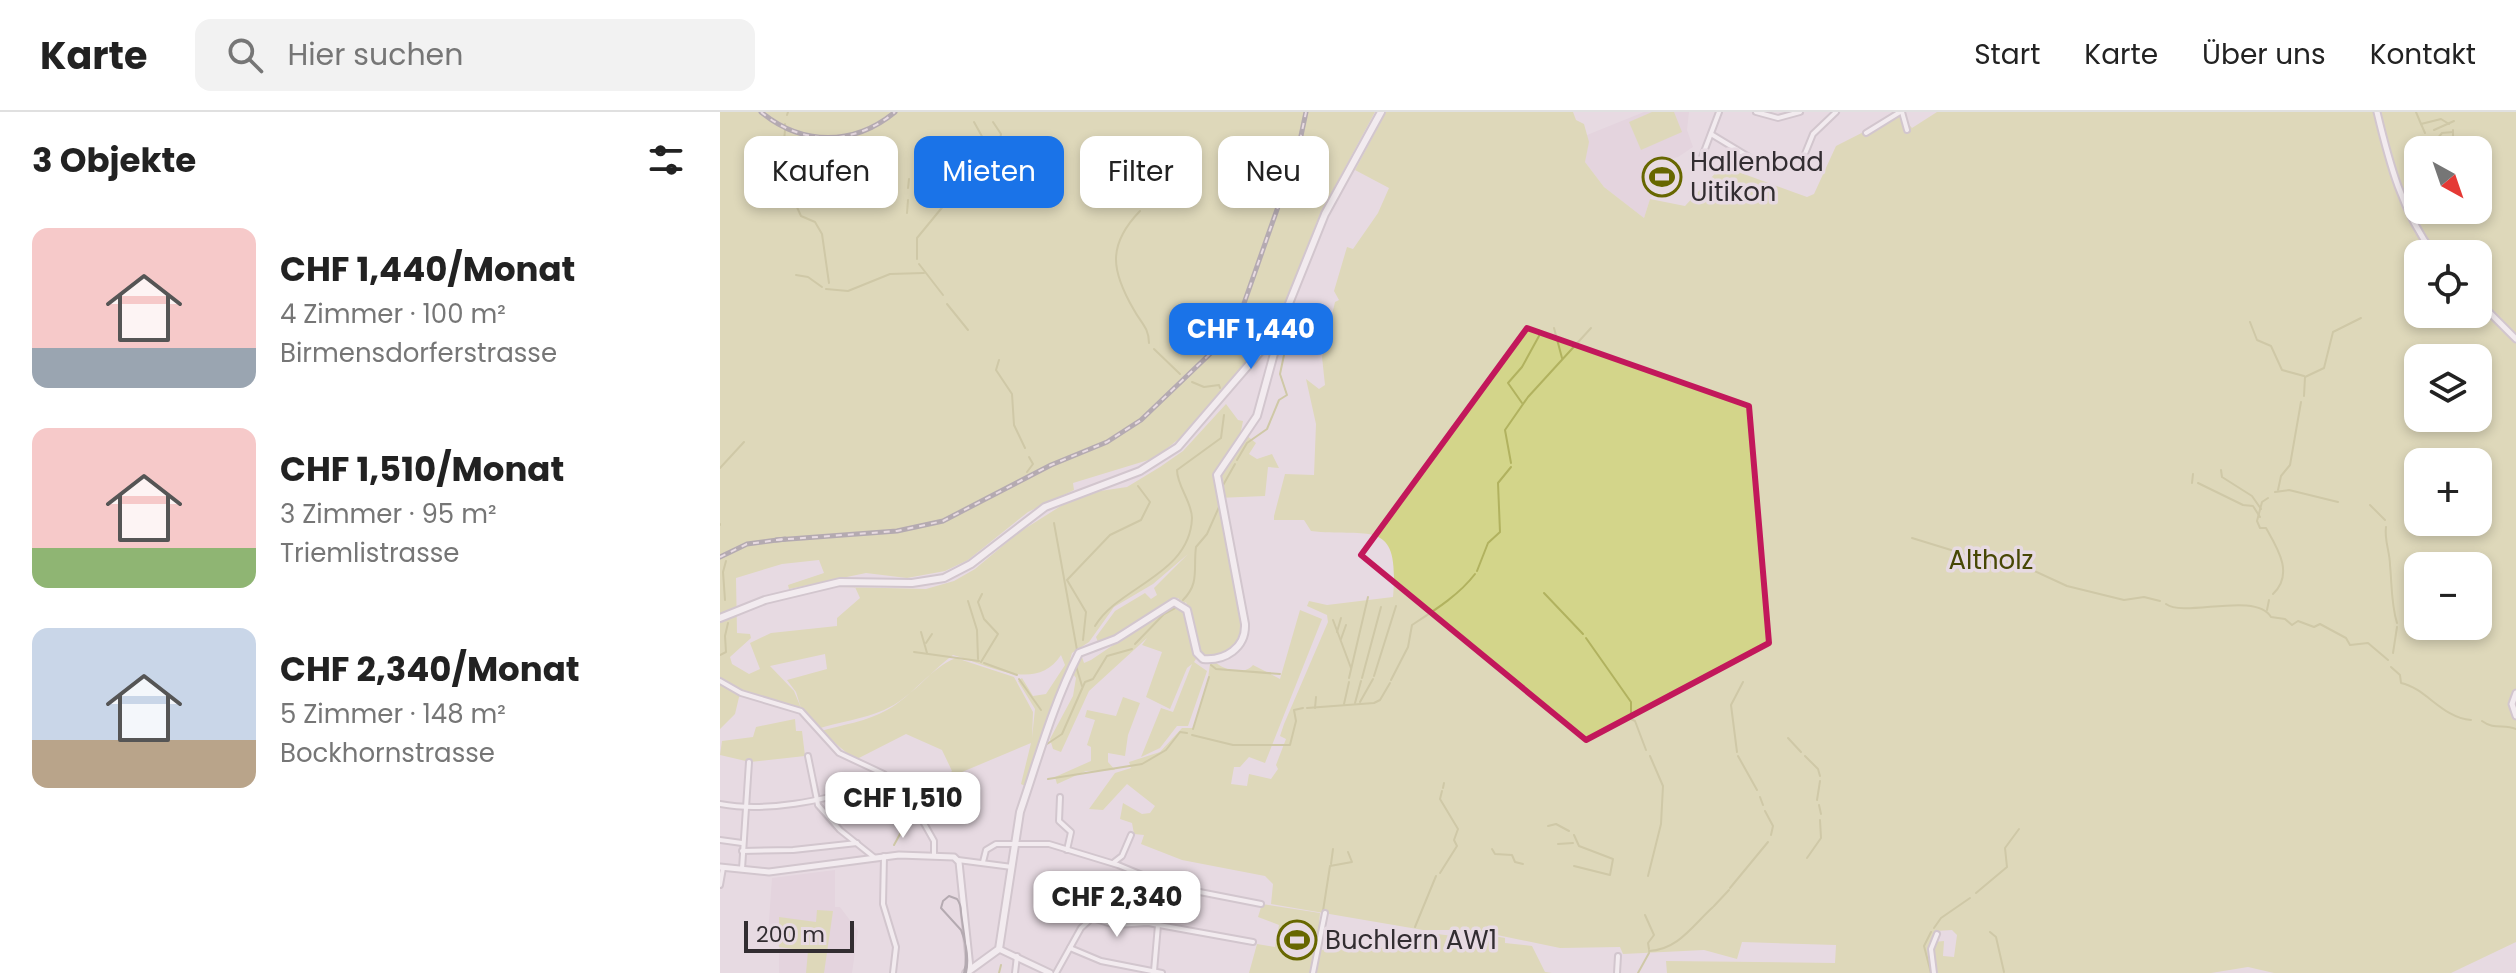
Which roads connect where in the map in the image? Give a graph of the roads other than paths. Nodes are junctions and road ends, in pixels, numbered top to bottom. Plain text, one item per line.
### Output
1 (1381, 112) edge
2 (1712, 112) edge
3 (1756, 112) edge
4 (1800, 112) edge
5 (1836, 112) edge
6 (1901, 112) edge
7 (2377, 112) edge
8 (1718, 114) edge
9 (1773, 115) edge
10 (1907, 130) dead end
11 (1866, 133) dead end
12 (1711, 134) junction
13 (1702, 157) dead end
14 (1749, 157) dead end
15 (1802, 161) dead end
16 (2425, 240) edge
17 (2492, 315) edge
18 (2516, 339) edge
19 (1272, 341) junction
20 (720, 618) edge
21 (720, 681) edge
22 (2516, 693) edge
23 (2516, 716) edge
24 (808, 756) dead end
25 (749, 762) dead end
26 (869, 787) dead end
27 (1060, 797) dead end
28 (815, 801) junction
29 (720, 804) edge
30 (744, 807) junction
31 (1131, 835) dead end
32 (720, 840) edge
33 (742, 843) junction
34 (857, 843) junction
35 (1016, 844) junction
36 (1067, 850) junction
37 (742, 851) junction
38 (934, 855) junction
39 (884, 856) junction
40 (875, 858) junction
41 (958, 860) junction
42 (983, 862) junction
43 (1113, 863) junction
44 (1012, 867) junction
45 (722, 868) edge
46 (742, 871) junction
47 (720, 885) edge
48 (1261, 904) dead end
49 (1325, 913) dead end
50 (1158, 925) junction
51 (1937, 934) dead end
52 (1253, 942) dead end
53 (1070, 948) junction
54 (999, 949) junction
55 (1017, 956) junction
56 (1618, 956) dead end
57 (968, 970) edge
58 (1154, 972) edge
59 (893, 973) edge
60 (1015, 973) edge
61 (1053, 973) edge
62 (1162, 973) edge
63 (1313, 973) edge
64 (1617, 973) edge
65 (1934, 973) edge

1 - 19 main road
2 - 8 street
3 - 9 street
4 - 9 street
5 - 15 street
6 - 10 street
6 - 11 street
7 - 16 street
8 - 12 street
12 - 13 street
12 - 14 street
17 - 18 street
19 - 20 main road
19 - 35 main road
21 - 38 street
22 - 23 street
24 - 28 street
25 - 30 street
26 - 28 street
27 - 36 street
28 - 30 street
28 - 34 street
29 - 30 street
30 - 33 street
31 - 43 street
32 - 33 street
33 - 37 street
34 - 37 street
34 - 40 street
35 - 36 street
35 - 42 street
35 - 44 main road
36 - 43 street
37 - 46 street
38 - 39 street
38 - 41 street
39 - 40 street
39 - 59 street
40 - 46 street
41 - 42 street
41 - 57 street
42 - 44 street
43 - 48 street
44 - 54 main road
45 - 46 street
45 - 47 street
49 - 63 street
50 - 52 street
50 - 53 street
50 - 58 street
51 - 65 street
53 - 58 street
53 - 61 street
54 - 55 street
54 - 57 main road
55 - 60 street
55 - 61 street
56 - 64 street
58 - 62 street

